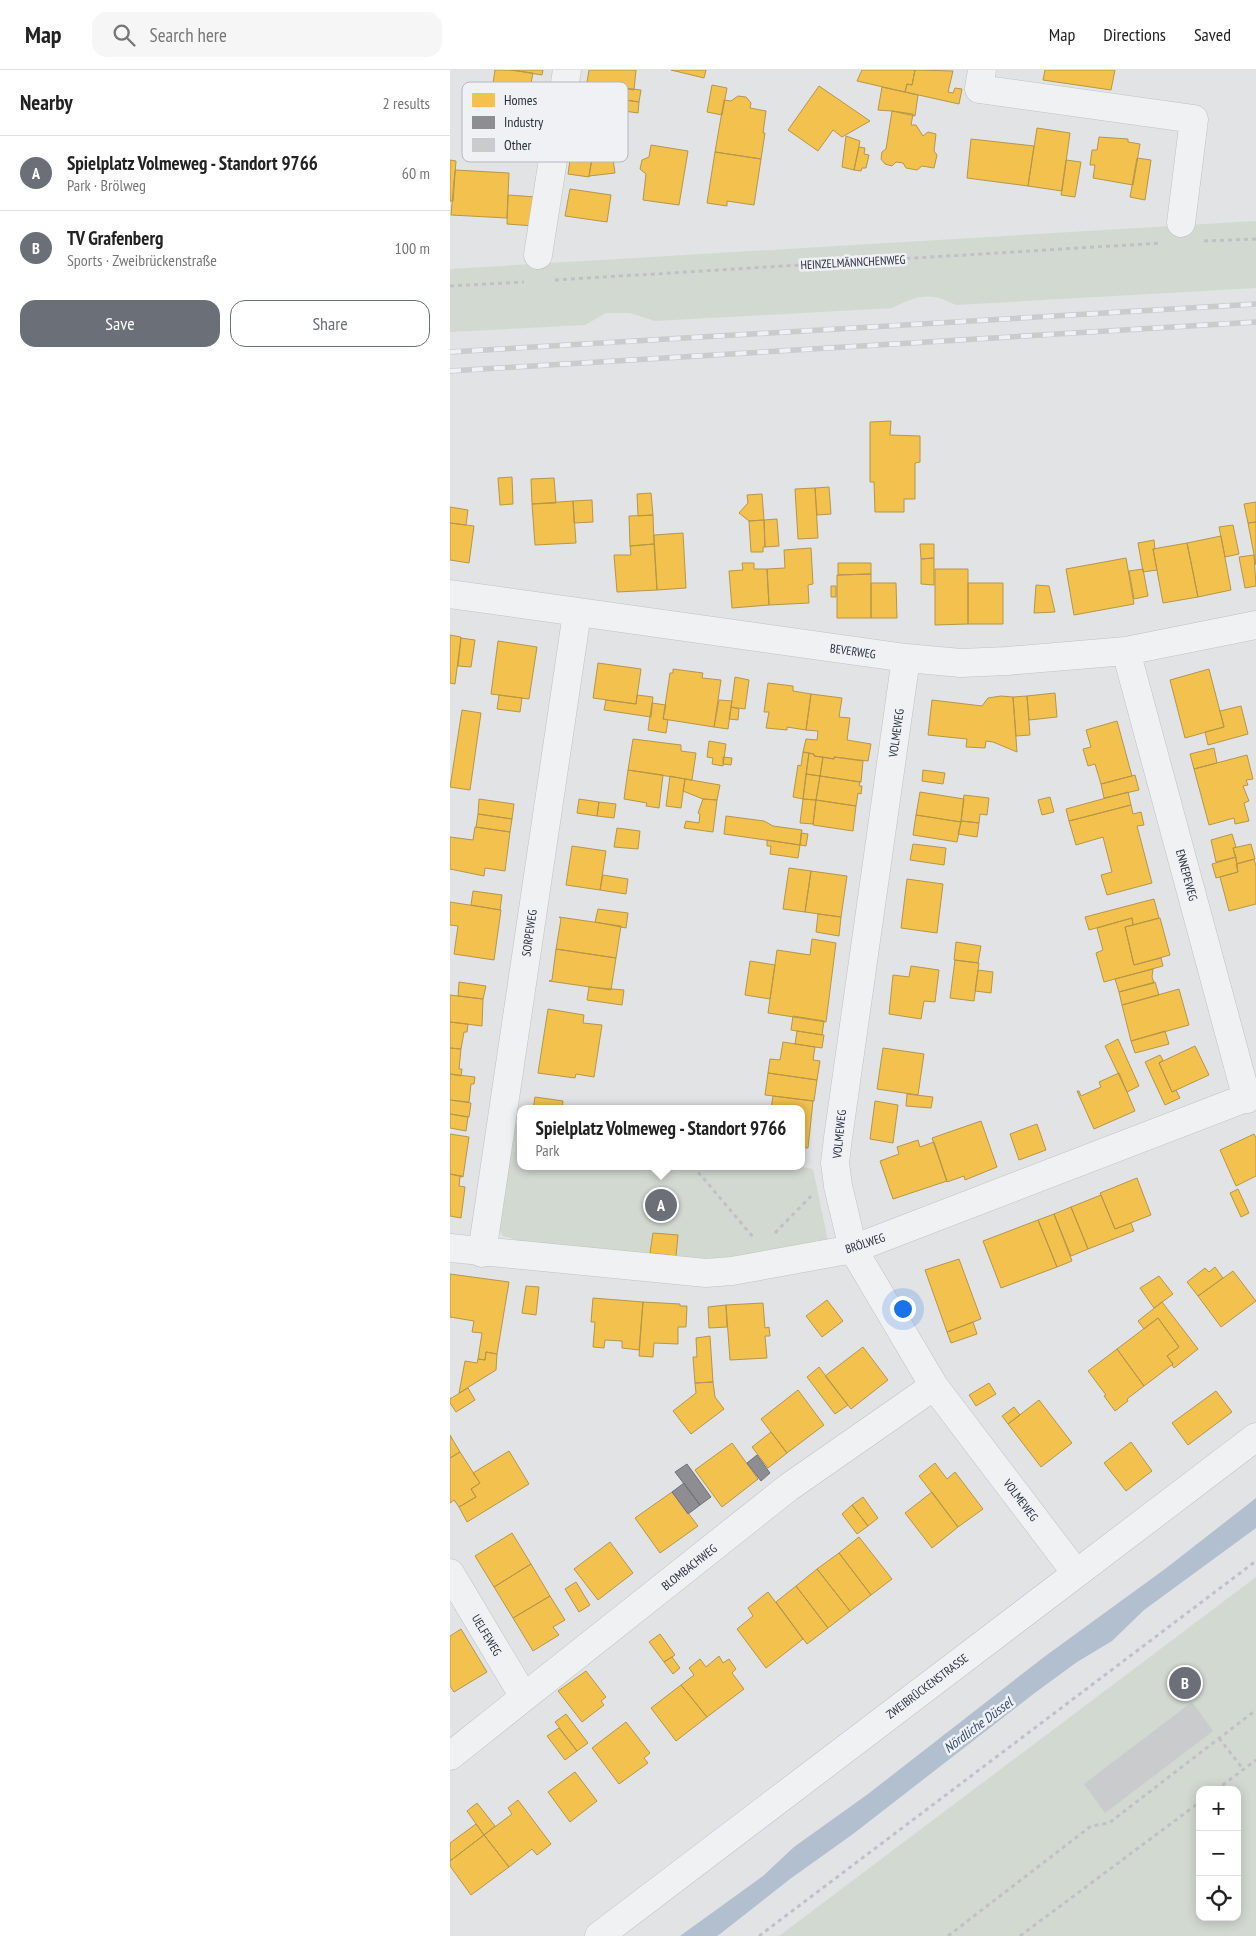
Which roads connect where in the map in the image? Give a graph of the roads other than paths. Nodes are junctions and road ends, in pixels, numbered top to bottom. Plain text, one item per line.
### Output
1 (982, 70) edge
2 (553, 162) edge
3 (1182, 236) road end
4 (538, 255) dead end
5 (450, 594) edge
6 (577, 613) junction
7 (1256, 625) edge
8 (1126, 651) junction
9 (906, 658) junction
10 (1251, 1096) edge
11 (450, 1248) edge
12 (853, 1249) junction
13 (482, 1253) junction
14 (934, 1386) junction
15 (1256, 1437) edge
16 (450, 1573) edge
17 (1076, 1573) junction
18 (524, 1697) junction
19 (450, 1756) edge
20 (599, 1936) edge

1 - 3 street
2 - 4 street
5 - 6 street, BEVERWEG
6 - 9 street, BEVERWEG
6 - 13 street, SORPEWEG
7 - 8 street, BEVERWEG
8 - 9 street, BEVERWEG
8 - 10 street, ENNEPEWEG
9 - 12 street, VOLMEWEG
10 - 12 street, BRÖLWEG
11 - 13 street, BRÖLWEG
12 - 13 street, BRÖLWEG
12 - 14 street, VOLMEWEG
14 - 17 street, VOLMEWEG
14 - 18 street, BLOMBACHWEG
15 - 17 street, ZWEIBRÜCKENSTRASSE
16 - 18 street, UELFEWEG
17 - 20 street, ZWEIBRÜCKENSTRASSE
18 - 19 street, BLOMBACHWEG

